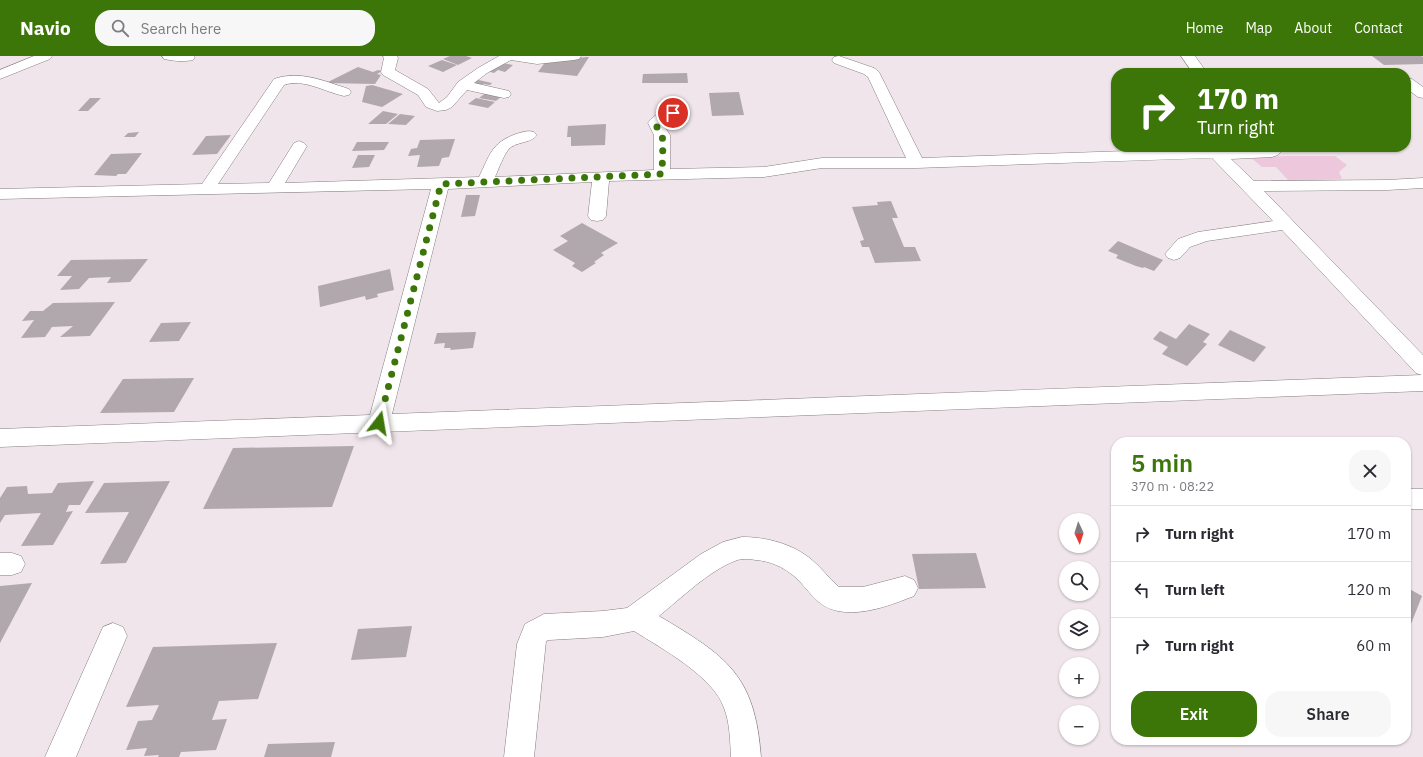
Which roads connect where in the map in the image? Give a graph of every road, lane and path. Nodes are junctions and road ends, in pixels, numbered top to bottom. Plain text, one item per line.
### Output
1 (45, 56) edge
2 (169, 56) edge
3 (390, 56) edge
4 (509, 56) edge
5 (574, 56) edge
6 (1188, 56) edge
7 (188, 57) dead end
8 (839, 60) dead end
9 (1195, 68) edge
10 (0, 75) edge
11 (463, 85) junction
12 (1411, 85) edge
13 (344, 92) dead end
14 (504, 94) dead end
15 (1423, 94) edge
16 (680, 112) dead end
17 (529, 135) dead end
18 (299, 146) dead end
19 (1152, 152) edge
20 (1272, 152) edge
21 (1218, 154) joint
22 (916, 163) junction
23 (662, 174) junction
24 (601, 178) junction
25 (484, 183) junction
26 (1423, 183) edge
27 (441, 184) junction
28 (1250, 186) junction
29 (274, 188) junction
30 (207, 189) junction
31 (0, 194) edge
32 (597, 216) dead end
33 (1285, 224) junction
34 (1174, 254) dead end
35 (1423, 368) edge
36 (1423, 383) edge
37 (379, 423) junction
38 (0, 438) edge
39 (1411, 499) edge
40 (1423, 499) edge
41 (905, 588) dead end
42 (636, 617) junction
43 (113, 636) dead end
44 (60, 757) edge
45 (519, 757) edge
46 (746, 757) edge

1 - 10 street
2 - 7 street
3 - 11 street
4 - 5 street
4 - 11 street
6 - 9 street
8 - 22 street
11 - 14 street
12 - 15 street
13 - 30 street
16 - 23 street
17 - 25 street
18 - 29 street
19 - 22 street
20 - 21 street
21 - 28 street
22 - 23 street
23 - 24 street
24 - 25 street
24 - 32 street
25 - 27 street
26 - 28 street
27 - 29 street
27 - 37 street
28 - 33 street
29 - 30 street
30 - 31 street
33 - 34 street
33 - 35 street
36 - 37 street
37 - 38 street
39 - 40 street
41 - 42 street
42 - 45 street
42 - 46 street
43 - 44 street

